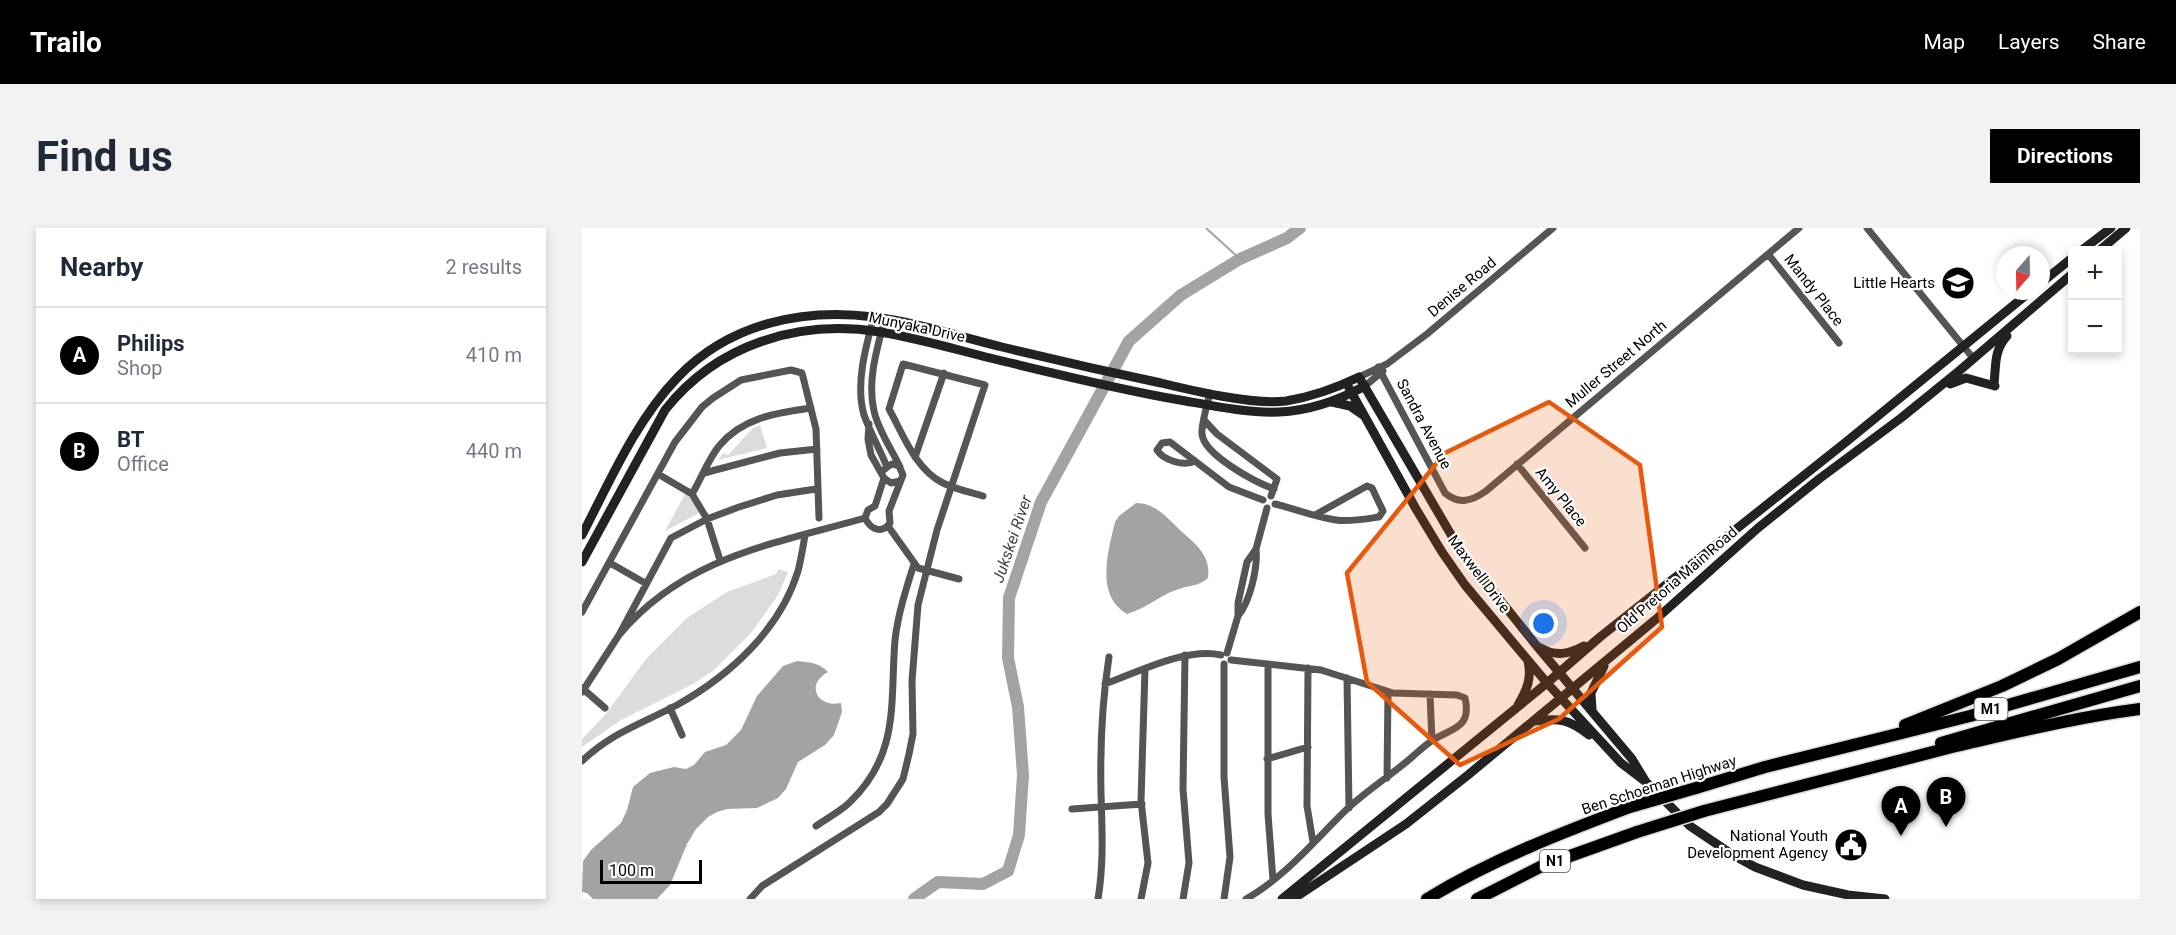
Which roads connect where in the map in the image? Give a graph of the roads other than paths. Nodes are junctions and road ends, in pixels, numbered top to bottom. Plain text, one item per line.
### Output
1 (1553, 228) edge
2 (1799, 228) edge
3 (1868, 228) edge
4 (2111, 228) edge
5 (2126, 228) edge
6 (2087, 246) edge
7 (2105, 246) edge
8 (1768, 254) junction
9 (2068, 262) edge
10 (2050, 276) edge
11 (2068, 278) edge
12 (2020, 300) edge
13 (2038, 303) junction
14 (874, 316) junction
15 (885, 318) junction
16 (870, 331) junction
17 (882, 332) junction
18 (1839, 343) dead end
19 (1963, 345) junction
20 (1973, 358) junction
21 (1380, 370) junction
22 (944, 373) junction
23 (1359, 377) junction
24 (1347, 383) junction
25 (1365, 386) junction
26 (1210, 393) junction
27 (1352, 393) junction
28 (1330, 402) junction
29 (1207, 405) junction
30 (811, 408) junction
31 (1911, 410) junction
32 (1367, 418) junction
33 (1204, 420) junction
34 (869, 424) junction
35 (817, 449) junction
36 (1241, 452) junction
37 (915, 457) junction
38 (1195, 461) junction
39 (1516, 464) junction
40 (1230, 465) junction
41 (887, 467) junction
42 (901, 469) junction
43 (704, 473) junction
44 (658, 474) junction
45 (884, 476) junction
46 (900, 481) junction
47 (951, 487) junction
48 (816, 489) junction
49 (1272, 493) junction
50 (1445, 493) joint
51 (692, 494) junction
52 (982, 496) dead end
53 (1263, 500) junction
54 (1275, 504) junction
55 (875, 506) junction
56 (1267, 508) junction
57 (889, 511) junction
58 (1315, 515) junction
59 (819, 518) dead end
60 (865, 518) junction
61 (706, 519) junction
62 (888, 526) junction
63 (582, 535) edge
64 (805, 535) junction
65 (1585, 548) dead end
66 (1256, 549) junction
67 (720, 560) junction
68 (582, 562) edge
69 (610, 563) junction
70 (914, 564) junction
71 (927, 571) junction
72 (959, 579) dead end
73 (645, 583) junction
74 (1243, 598) junction
75 (2140, 610) edge
76 (582, 612) edge
77 (619, 635) junction
78 (1600, 637) junction
79 (1536, 645) junction
80 (1185, 655) junction
81 (1109, 657) dead end
82 (1226, 658) junction
83 (1527, 659) junction
84 (1608, 659) junction
85 (1268, 664) junction
86 (2140, 667) edge
87 (1308, 668) junction
88 (1145, 669) junction
89 (1559, 672) junction
90 (1347, 678) junction
91 (1547, 683) junction
92 (1105, 684) junction
93 (2140, 686) edge
94 (1573, 688) junction
95 (583, 690) edge
96 (1388, 692) junction
97 (1430, 694) junction
98 (1562, 698) junction
99 (605, 708) dead end
100 (670, 708) junction
101 (1515, 709) junction
102 (2140, 709) edge
103 (1592, 710) junction
104 (1533, 721) junction
105 (682, 735) dead end
106 (1432, 741) junction
107 (1308, 747) junction
108 (1842, 748) junction
109 (1607, 749) junction
110 (1267, 759) junction
111 (582, 761) edge
112 (1846, 773) junction
113 (1387, 778) junction
114 (1646, 782) junction
115 (1142, 804) junction
116 (1102, 807) junction
117 (1349, 807) junction
118 (1072, 809) dead end
119 (816, 826) dead end
120 (1314, 842) junction
121 (1273, 880) junction
122 (750, 899) edge
123 (1098, 899) edge
124 (1141, 899) edge
125 (1183, 899) edge
126 (1224, 899) edge
127 (1246, 899) edge
128 (1282, 899) edge
129 (1293, 899) edge
130 (1427, 899) edge
131 (1477, 899) edge
132 (1885, 899) edge

1 - 21 street, Denise Road
2 - 8 street, Muller Street North
3 - 19 street
4 - 6 main road
5 - 7 main road
8 - 18 street, Mandy Place
8 - 39 street, Muller Street North
9 - 10 main road
11 - 13 main road, Old Pretoria Main Road
12 - 19 main road, Old Pretoria Main Road
13 - 20 main road, Old Pretoria Main Road
13 - 31 main road
14 - 15 main road, Munyaka Drive
14 - 16 street
14 - 63 main road, Munyaka Drive
15 - 17 street
15 - 26 main road, Munyaka Drive
16 - 17 main road, Munyaka Drive
16 - 34 street
16 - 68 main road, Munyaka Drive
17 - 29 main road, Munyaka Drive
17 - 42 street
19 - 20 street
19 - 78 main road, Old Pretoria Main Road
20 - 31 main road, Old Pretoria Main Road
21 - 23 street
21 - 25 street, Denise Road
21 - 50 street, Sandra Avenue
22 - 37 street
22 - 37 street
22 - 47 street
23 - 24 main road, Munyaka Drive
23 - 25 main road, Maxwell Drive
24 - 26 main road, Munyaka Drive
24 - 27 main road, Maxwell Drive
25 - 27 main road, Munyaka Drive
25 - 79 main road, Maxwell Drive
26 - 29 street
27 - 28 main road, Munyaka Drive
27 - 32 main road, Maxwell Drive
28 - 29 main road, Munyaka Drive
28 - 32 main road
29 - 33 street
30 - 35 street
30 - 43 street
30 - 44 street
31 - 84 main road, Old Pretoria Main Road
32 - 83 main road, Maxwell Drive
33 - 36 street
33 - 40 street
34 - 41 street
34 - 45 street
35 - 43 street
35 - 48 street
36 - 40 street
36 - 49 street
37 - 47 street
38 - 38 street
38 - 53 street
39 - 50 street, Muller Street North
39 - 65 street, Amy Place
40 - 49 street
41 - 42 street
41 - 45 street
42 - 46 street
43 - 51 street
44 - 51 street
44 - 69 street
45 - 46 street
45 - 55 street
46 - 57 street
47 - 52 street
47 - 71 street
48 - 59 street
48 - 61 street
49 - 53 street
49 - 54 street
51 - 61 street
53 - 56 street
54 - 56 street
54 - 58 street
55 - 57 street
55 - 60 street
56 - 66 street
57 - 62 street
58 - 58 street
60 - 62 street
60 - 64 street
61 - 67 street
61 - 73 street
62 - 70 street
64 - 67 street
64 - 100 street
66 - 74 street
66 - 74 street
67 - 77 street
69 - 73 street
69 - 76 street
70 - 71 street
70 - 119 street
71 - 72 street
71 - 122 street
73 - 77 street
74 - 82 street
75 - 108 highway
77 - 95 street
78 - 79 main road
78 - 89 main road, Old Pretoria Main Road
79 - 89 main road, Maxwell Drive
80 - 82 street
80 - 88 street
80 - 125 street
81 - 92 street
82 - 85 street
82 - 126 street
83 - 91 main road, Maxwell Drive
83 - 101 main road
84 - 94 main road, Old Pretoria Main Road
84 - 103 main road
85 - 87 street
85 - 110 street
86 - 108 highway, M1
87 - 90 street
87 - 107 street
88 - 92 street
88 - 115 street
89 - 91 main road, Old Pretoria Main Road
89 - 94 main road, Maxwell Drive
90 - 96 street
90 - 117 street
91 - 98 main road, Maxwell Drive
91 - 101 main road, Old Pretoria Main Road
92 - 116 street
93 - 112 highway, M1
94 - 98 main road, Old Pretoria Main Road
94 - 103 main road, Maxwell Drive
95 - 99 street
96 - 97 street
96 - 113 street
97 - 106 street
97 - 106 street
98 - 104 main road, Old Pretoria Main Road
98 - 109 main road, Maxwell Drive
100 - 105 street
100 - 111 street
101 - 128 main road, Old Pretoria Main Road
102 - 112 highway
103 - 114 main road, Maxwell Drive
104 - 109 main road
104 - 129 main road, Old Pretoria Main Road
106 - 113 street
107 - 110 street
107 - 120 street
108 - 130 highway, Ben Schoeman Highway / N1, bridge
109 - 114 main road, Maxwell Drive
110 - 121 street
112 - 131 highway, N1, bridge
113 - 117 street
114 - 132 main road, Maxwell Drive
115 - 116 street
115 - 124 street
116 - 118 street
116 - 123 street
117 - 120 street
120 - 121 street
121 - 127 street

